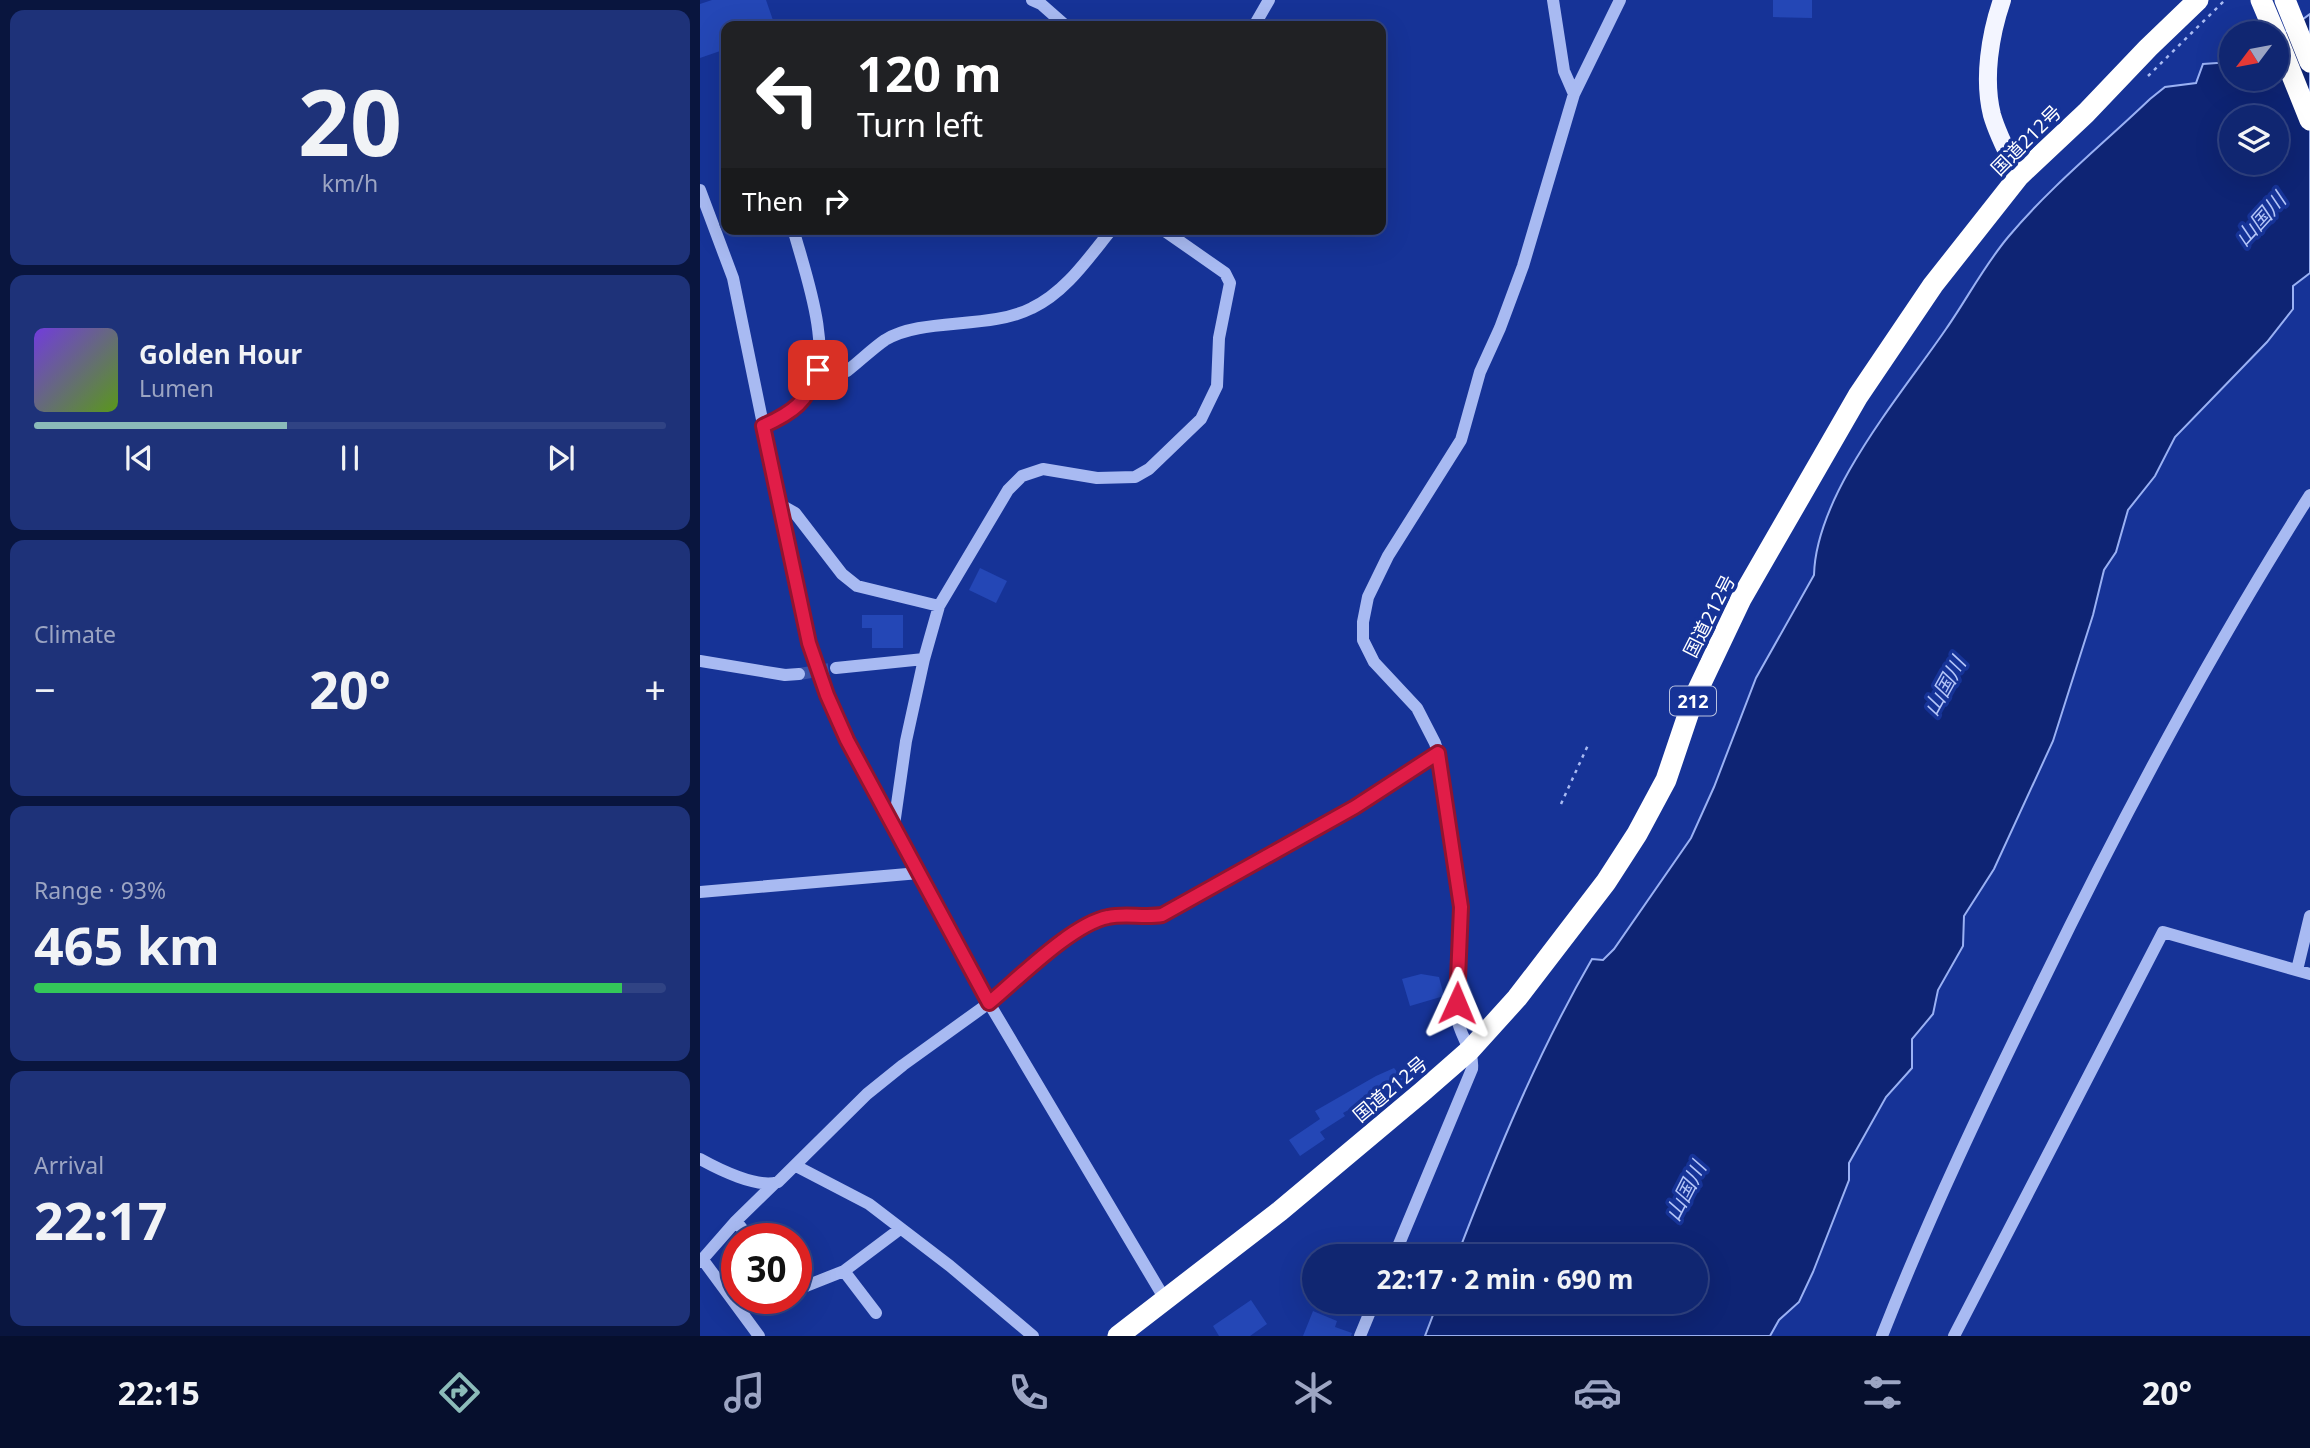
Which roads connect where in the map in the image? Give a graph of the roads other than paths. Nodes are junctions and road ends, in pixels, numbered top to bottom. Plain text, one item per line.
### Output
1 (1032, 0) edge
2 (1269, 0) edge
3 (1553, 0) edge
4 (1620, 0) edge
5 (2002, 0) edge
6 (2198, 0) edge
7 (2262, 0) edge
8 (2285, 0) edge
9 (1060, 21) edge
10 (1257, 21) edge
11 (2270, 21) edge
12 (2310, 62) edge
13 (2289, 68) edge
14 (1574, 94) junction
15 (2310, 120) edge
16 (2019, 176) junction
17 (700, 190) edge
18 (794, 235) edge
19 (1107, 235) edge
20 (1171, 235) edge
21 (847, 371) dead end
22 (763, 426) junction
23 (2310, 495) edge
24 (779, 503) junction
25 (939, 606) junction
26 (924, 659) junction
27 (700, 661) edge
28 (836, 668) tunnel mouth
29 (799, 674) tunnel mouth
30 (1438, 753) junction
31 (894, 825) junction
32 (919, 873) junction
33 (700, 892) edge
34 (2310, 916) edge
35 (2304, 972) edge
36 (989, 1003) junction
37 (1470, 1050) junction
38 (700, 1159) edge
39 (796, 1166) junction
40 (774, 1184) junction
41 (736, 1221) joint
42 (900, 1228) junction
43 (1399, 1244) edge
44 (701, 1261) edge
45 (844, 1271) junction
46 (812, 1284) edge
47 (1166, 1301) junction
48 (876, 1313) dead end
49 (1369, 1314) edge
50 (759, 1336) edge
51 (1033, 1336) edge
52 (1118, 1336) edge
53 (1360, 1336) edge
54 (1882, 1336) edge
55 (1954, 1336) edge

1 - 9 street
2 - 10 street
3 - 14 street
4 - 14 street
5 - 16 main road
6 - 16 highway, 国道212号 / 212
7 - 11 highway
8 - 12 highway
13 - 15 highway
14 - 30 street
16 - 37 highway, 国道212号 / 212
17 - 22 street
18 - 22 street
19 - 21 street
20 - 25 street
22 - 24 street
23 - 54 street
24 - 25 street
24 - 31 street
25 - 26 street
26 - 28 street
26 - 31 street
27 - 29 street
30 - 36 street
30 - 37 street
31 - 32 street
32 - 33 street
32 - 36 street
34 - 35 street
35 - 55 street
36 - 39 street
36 - 47 street
37 - 43 street
37 - 47 highway, 国道212号 / 212
38 - 40 street
39 - 40 street
39 - 42 street
40 - 41 street
41 - 44 street
42 - 45 street
42 - 51 street
44 - 50 street
45 - 46 street
45 - 48 street
47 - 52 highway, 国道212号 / 212
49 - 53 street

